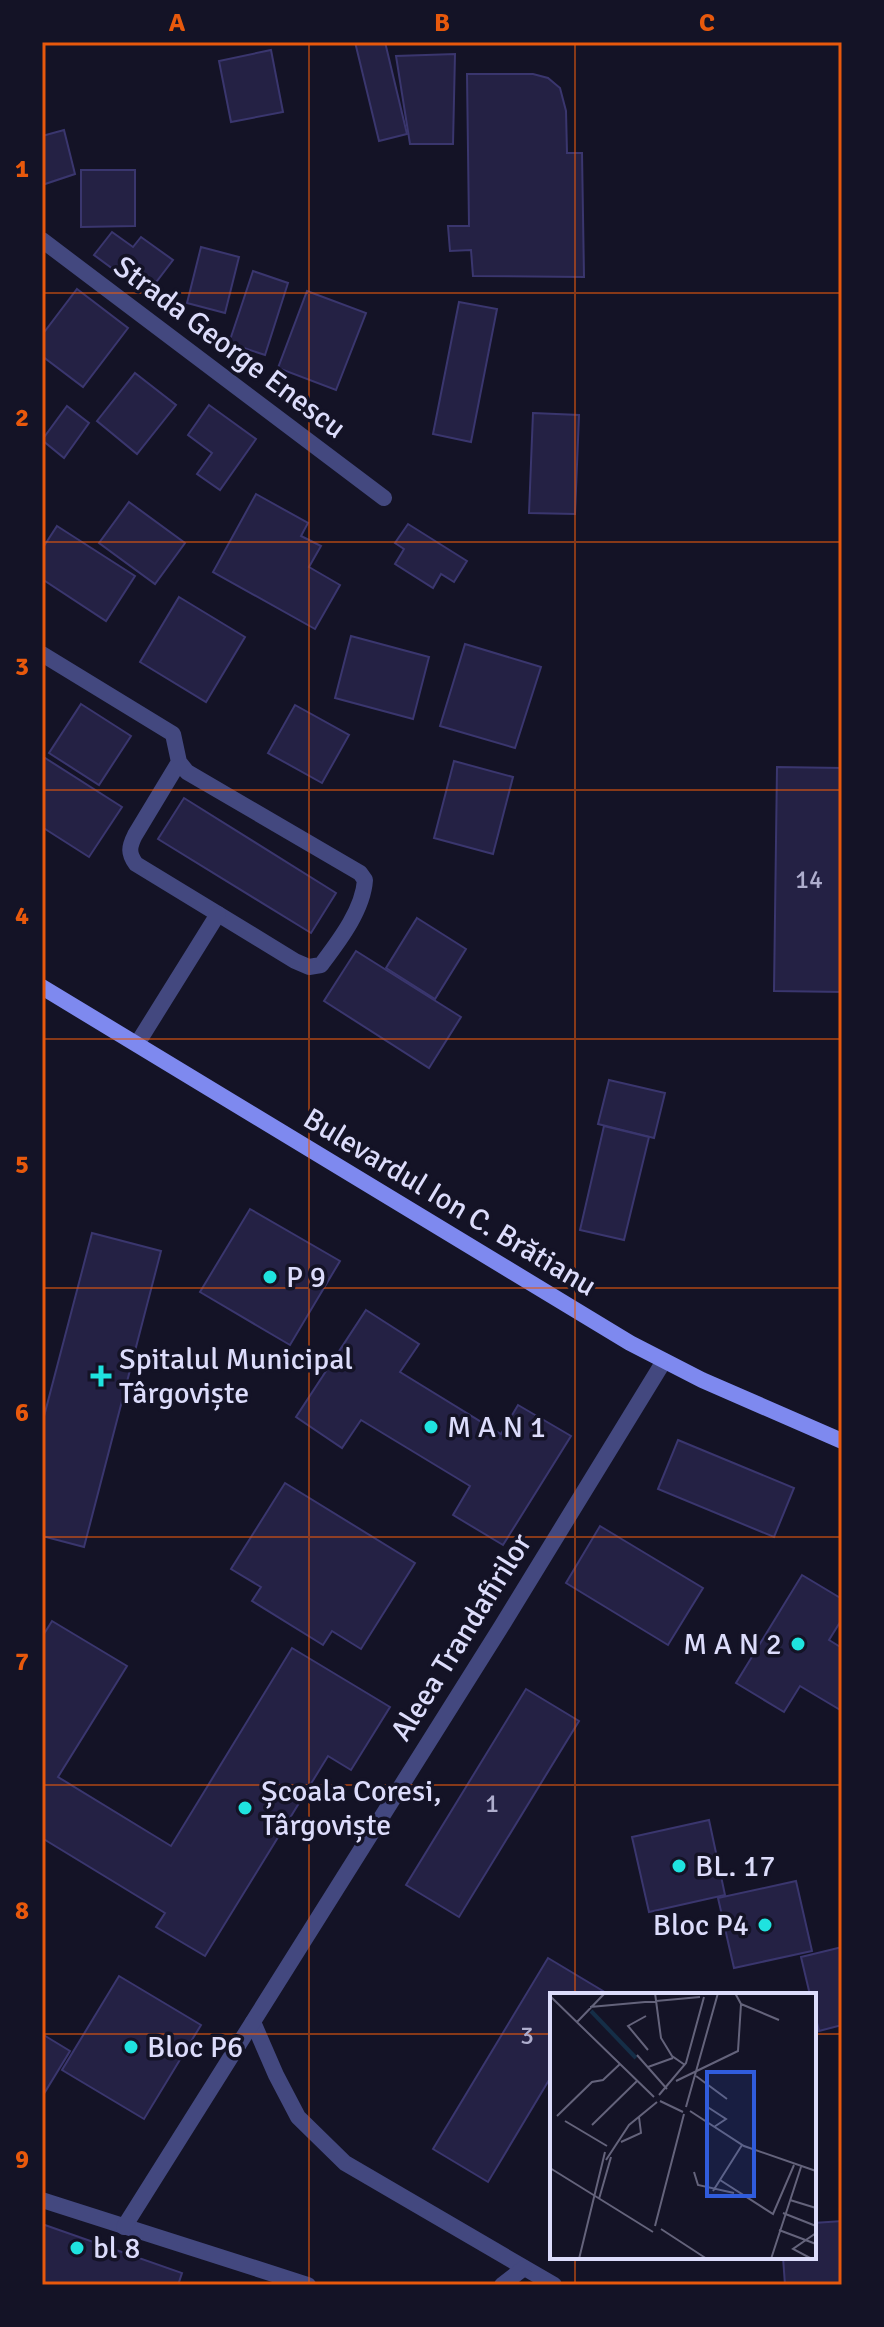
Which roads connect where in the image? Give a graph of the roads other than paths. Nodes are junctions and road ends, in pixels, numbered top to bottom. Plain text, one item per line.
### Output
1 (42, 240) edge
2 (384, 498) dead end
3 (45, 662) edge
4 (179, 762) junction
5 (218, 914) junction
6 (42, 987) edge
7 (137, 1044) junction
8 (664, 1361) junction
9 (842, 1441) edge
10 (253, 2022) junction
11 (42, 2200) edge
12 (124, 2227) junction
13 (524, 2268) junction
14 (308, 2285) edge
15 (502, 2285) edge
16 (554, 2285) edge

1 - 2 street, Strada George Enescu
3 - 4 street
4 - 5 street
4 - 5 street
5 - 7 street
6 - 7 main road, Bulevardul Ion C. Brătianu
7 - 8 main road, Bulevardul Ion C. Brătianu
8 - 9 main road, Bulevardul Ion C. Brătianu
8 - 10 street, Aleea Trandafirilor
10 - 12 street, Aleea Trandafirilor
10 - 13 street
11 - 12 street
12 - 14 street
13 - 15 street
13 - 16 street

